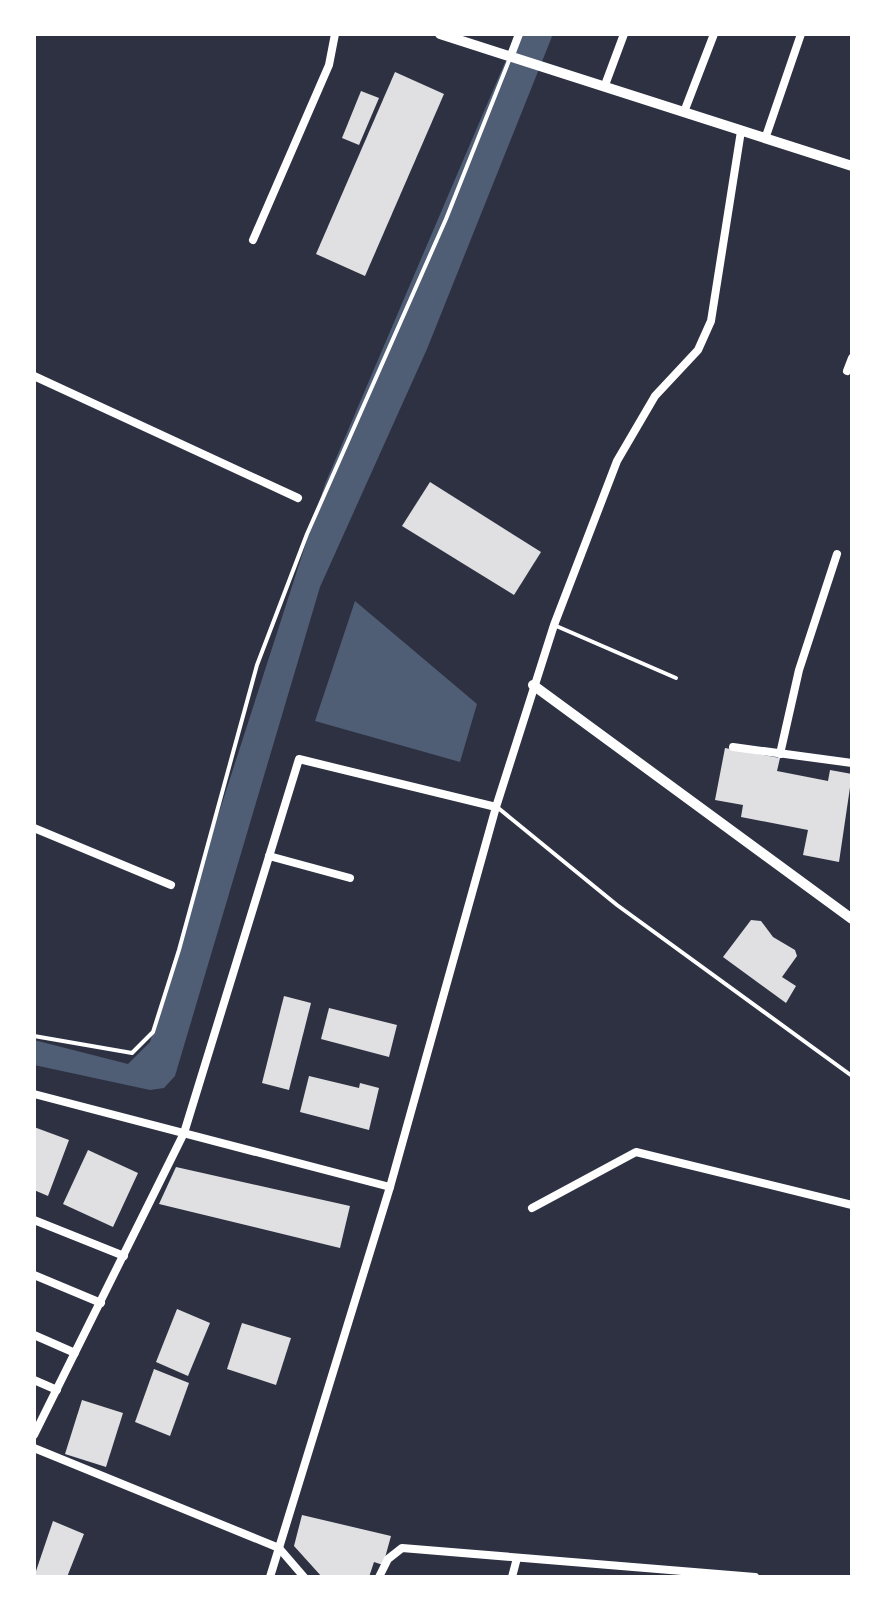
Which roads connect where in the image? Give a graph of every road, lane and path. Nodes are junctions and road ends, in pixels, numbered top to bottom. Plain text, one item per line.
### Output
1 (335, 34) edge
2 (440, 34) edge
3 (519, 34) edge
4 (624, 34) edge
5 (714, 34) edge
6 (801, 34) edge
7 (514, 56) junction
8 (605, 85) junction
9 (684, 112) junction
10 (741, 131) junction
11 (765, 139) junction
12 (852, 166) edge
13 (253, 240) dead end
14 (852, 358) edge
15 (847, 371) dead end
16 (34, 376) edge
17 (298, 498) dead end
18 (837, 554) dead end
19 (554, 625) junction
20 (676, 678) dead end
21 (533, 685) junction
22 (733, 747) dead end
23 (780, 754) junction
24 (852, 763) edge
25 (496, 807) junction
26 (34, 828) edge
27 (269, 856) junction
28 (350, 878) dead end
29 (171, 885) dead end
30 (852, 919) edge
31 (34, 1036) edge
32 (852, 1076) edge
33 (34, 1094) edge
34 (184, 1133) junction
35 (390, 1187) junction
36 (852, 1205) edge
37 (532, 1208) dead end
38 (34, 1220) edge
39 (124, 1256) junction
40 (34, 1275) edge
41 (101, 1303) junction
42 (34, 1335) edge
43 (75, 1353) junction
44 (34, 1380) edge
45 (57, 1390) junction
46 (34, 1435) edge
47 (34, 1448) edge
48 (279, 1548) junction
49 (517, 1558) junction
50 (270, 1577) edge
51 (304, 1577) edge
52 (379, 1577) edge
53 (512, 1577) edge
54 (755, 1577) edge

1 - 13 street
2 - 7 street
3 - 7 street
4 - 8 street
5 - 9 street
6 - 11 street
7 - 8 street
7 - 31 lane
8 - 9 street
9 - 10 street
10 - 11 street
10 - 19 street
11 - 12 street
14 - 15 street
16 - 17 street
18 - 23 street
19 - 20 lane
19 - 21 street
21 - 25 street
21 - 30 street
22 - 23 street
23 - 24 street
25 - 27 street
25 - 32 lane
25 - 35 street
26 - 29 street
27 - 28 street
27 - 34 street
33 - 34 street
34 - 35 street
34 - 39 street
35 - 48 street
36 - 37 street
38 - 39 street
39 - 41 street
40 - 41 street
41 - 43 street
42 - 43 street
43 - 45 street
44 - 45 street
45 - 46 street
47 - 48 street
48 - 50 street
48 - 51 street
49 - 52 street
49 - 53 street
49 - 54 street

